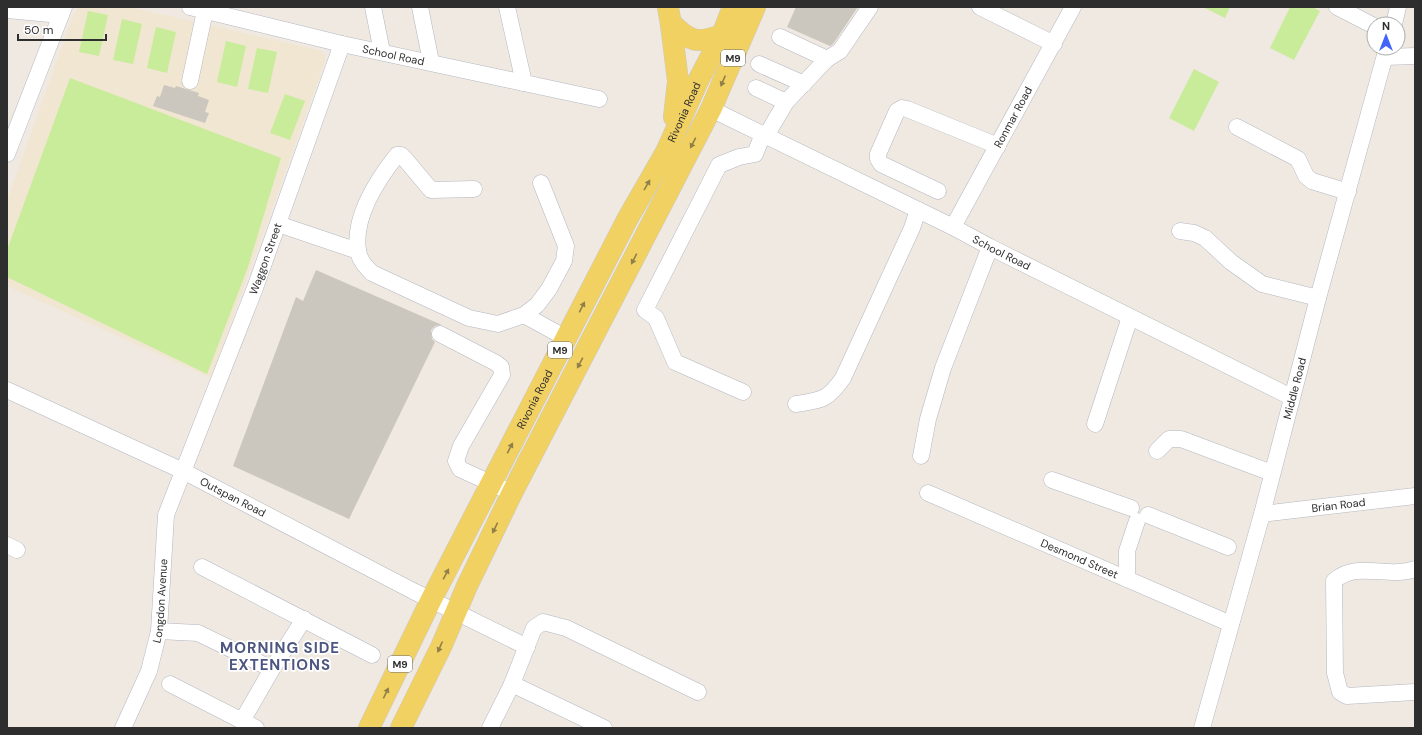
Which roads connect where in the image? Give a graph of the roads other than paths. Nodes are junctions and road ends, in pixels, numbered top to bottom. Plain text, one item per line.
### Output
1 (373, 7) edge
2 (420, 7) edge
3 (507, 7) edge
4 (734, 7) edge
5 (755, 7) edge
6 (870, 7) edge
7 (980, 7) edge
8 (1073, 7) edge
9 (1337, 7) edge
10 (197, 9) edge
11 (7, 10) edge
12 (62, 11) edge
13 (670, 18) edge
14 (1366, 22) edge
15 (722, 35) junction
16 (780, 37) dead end
17 (342, 44) junction
18 (1054, 44) junction
19 (382, 52) junction
20 (1385, 56) edge
21 (827, 59) junction
22 (431, 62) junction
23 (758, 64) dead end
24 (190, 81) dead end
25 (698, 81) junction
26 (524, 83) junction
27 (804, 84) junction
28 (756, 88) dead end
29 (598, 99) dead end
30 (786, 102) junction
31 (711, 109) junction
32 (1237, 127) dead end
33 (765, 135) junction
34 (998, 146) junction
35 (666, 152) junction
36 (7, 154) edge
37 (541, 183) dead end
38 (474, 189) dead end
39 (938, 191) dead end
40 (1348, 192) junction
41 (918, 210) junction
42 (278, 224) junction
43 (953, 227) junction
44 (1180, 231) dead end
45 (990, 247) junction
46 (358, 251) junction
47 (1318, 298) junction
48 (524, 315) junction
49 (1130, 318) junction
50 (440, 334) dead end
51 (566, 338) junction
52 (7, 390) edge
53 (743, 392) dead end
54 (1291, 397) junction
55 (796, 404) dead end
56 (1095, 424) dead end
57 (1158, 451) dead end
58 (921, 456) dead end
59 (183, 471) junction
60 (1272, 473) junction
61 (1052, 480) dead end
62 (493, 483) junction
63 (928, 492) dead end
64 (512, 493) junction
65 (1415, 496) edge
66 (1262, 514) junction
67 (1139, 515) junction
68 (1228, 547) dead end
69 (1127, 551) junction
70 (202, 567) dead end
71 (1415, 569) edge
72 (1107, 570) junction
73 (1127, 579) junction
74 (431, 600) junction
75 (455, 611) junction
76 (304, 619) junction
77 (1231, 624) junction
78 (159, 631) junction
79 (526, 647) junction
80 (372, 655) dead end
81 (272, 669) junction
82 (170, 684) dead end
83 (512, 684) junction
84 (698, 692) dead end
85 (1415, 692) edge
86 (249, 725) edge
87 (123, 728) edge
88 (369, 728) edge
89 (401, 728) edge
90 (490, 728) edge
91 (604, 728) edge
92 (1202, 728) edge

1 - 19 street
2 - 22 street
3 - 26 street
4 - 15 main road, Rivonia Road / M9
5 -> 31 main road, Rivonia Road / M9
6 - 21 street
7 - 18 street
8 - 18 street, Ronmar Road
9 - 14 street
10 - 17 street, School Road
10 - 24 street
11 - 12 street
12 - 36 street
13 - 15 main road
13 - 25 main road
13 - 35 main road
15 - 25 main road, Rivonia Road / M9
16 - 21 street
17 - 19 street, School Road
17 - 42 street, Waggon Street
18 - 34 street, Ronmar Road
19 - 22 street, School Road
20 - 40 street, Middle Road
21 - 27 street
22 - 26 street, School Road
23 - 27 street
25 - 31 main road
25 - 35 main road, Rivonia Road / M9
26 - 29 street, School Road
27 - 30 street
28 - 30 street
30 - 33 street
31 - 33 street, School Road
31 -> 64 main road, Rivonia Road / M9
32 - 40 street
33 - 41 street, School Road
33 - 53 street
34 - 39 street
34 - 43 street, Ronmar Road
51 -> 35 main road, Rivonia Road / M9
37 - 48 street
38 - 46 street
40 - 47 street, Middle Road
41 - 43 street, School Road
41 - 55 street
42 - 46 street
42 - 59 street, Waggon Street
43 - 45 street, School Road
44 - 47 street
45 - 49 street, School Road
45 - 58 street
46 - 48 street
47 - 54 street, Middle Road
48 - 51 street
49 - 54 street, School Road
49 - 56 street
50 - 62 street
62 -> 51 main road, Rivonia Road / M9
52 - 59 street, Outspan Road
54 - 60 street, Middle Road
57 - 60 street
59 - 74 street, Outspan Road
59 - 78 street, Longdon Avenue
60 - 66 street, Middle Road
61 - 67 street
62 - 64 street
74 -> 62 main road, Rivonia Road / M9
63 - 72 street, Desmond Street
64 -> 75 main road, Rivonia Road / M9
65 - 66 street, Brian Road
66 - 77 street, Middle Road
67 - 68 street
67 - 69 street
69 - 72 street
69 - 73 street
70 - 76 street
71 - 85 street
72 - 73 street, Desmond Street
73 - 77 street, Desmond Street
74 - 75 street, Outspan Road
88 -> 74 main road, Rivonia Road / M9
75 - 79 street, Outspan Road
75 -> 89 main road, Rivonia Road / M9
76 - 80 street
76 - 81 street
77 - 92 street, Middle Road
78 - 81 street
78 - 87 street, Longdon Avenue
79 - 83 street
79 - 84 street
81 - 86 street
82 - 86 street
83 - 90 street
83 - 91 street

